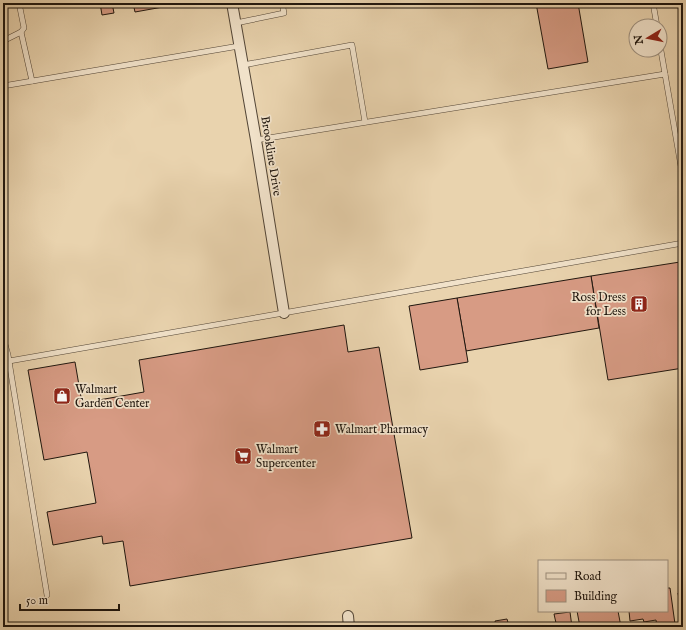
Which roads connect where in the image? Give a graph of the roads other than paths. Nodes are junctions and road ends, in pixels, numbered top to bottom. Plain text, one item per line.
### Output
1 (20, 3) edge
2 (232, 3) edge
3 (282, 3) edge
4 (653, 3) edge
5 (656, 18) edge
6 (236, 22) junction
7 (21, 32) junction
8 (3, 41) edge
9 (239, 46) junction
10 (662, 58) edge
11 (243, 65) junction
12 (665, 74) junction
13 (32, 81) junction
14 (3, 86) edge
15 (365, 122) junction
16 (256, 140) junction
17 (683, 178) edge
18 (683, 242) edge
19 (284, 313) junction
20 (3, 337) edge
21 (9, 361) junction
22 (47, 595) dead end
23 (348, 616) dead end
24 (349, 627) edge

1 - 7 lane
2 - 6 street, Brookline Drive
3 - 6 lane
4 - 5 lane
6 - 9 street, Brookline Drive
7 - 8 lane
7 - 13 lane
9 - 11 street, Brookline Drive
9 - 13 lane
10 - 12 lane
11 - 15 lane
11 - 16 street, Brookline Drive
12 - 15 lane
12 - 17 lane
13 - 14 lane
15 - 16 lane
16 - 19 street, Brookline Drive
18 - 19 lane
19 - 21 lane
20 - 21 lane
21 - 22 lane
23 - 24 street

